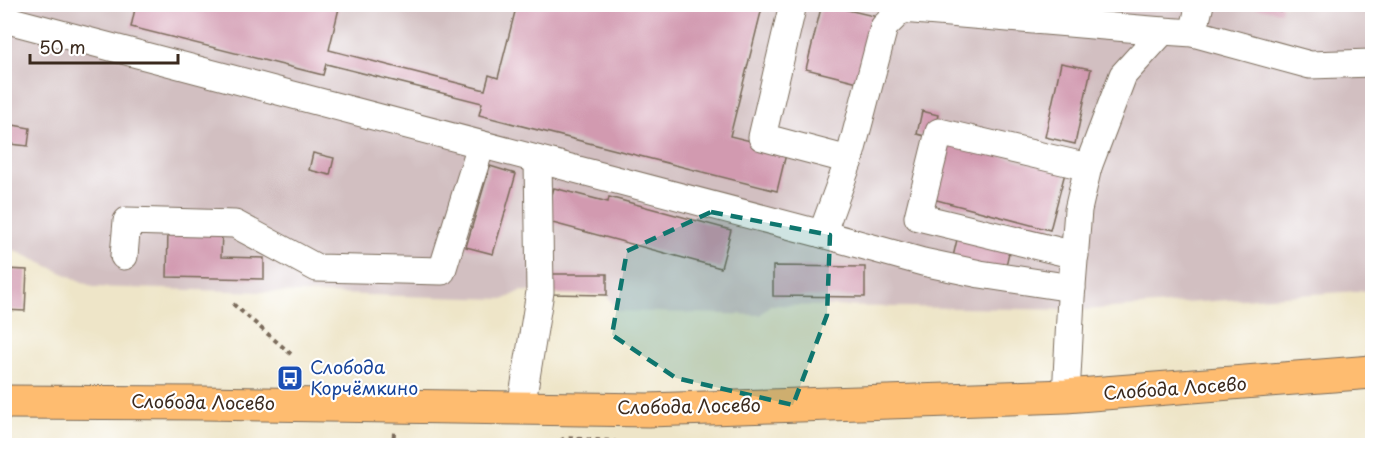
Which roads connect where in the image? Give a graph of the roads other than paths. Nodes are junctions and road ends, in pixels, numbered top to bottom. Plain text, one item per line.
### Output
1 (793, 4) edge
2 (1200, 4) edge
3 (893, 7) edge
4 (4, 19) edge
5 (1163, 31) junction
6 (1193, 33) junction
7 (1372, 63) edge
8 (481, 145) junction
9 (538, 160) junction
10 (849, 160) junction
11 (1088, 167) junction
12 (822, 234) junction
13 (1075, 255) junction
14 (124, 256) dead end
15 (1072, 288) junction
16 (1372, 372) edge
17 (1066, 396) junction
18 (4, 402) edge
19 (521, 408) junction

1 - 10 lane
2 - 6 lane
3 - 5 lane
3 - 10 lane
4 - 8 lane
5 - 6 lane
5 - 11 lane
6 - 7 lane
8 - 9 lane
8 - 14 lane
9 - 12 lane
9 - 19 lane
10 - 12 lane
11 - 13 lane
11 - 13 lane
12 - 15 lane
13 - 15 lane
15 - 17 lane
16 - 17 main road, Слобода Лосево
17 - 19 main road, Слобода Лосево
18 - 19 main road, Слобода Лосево

